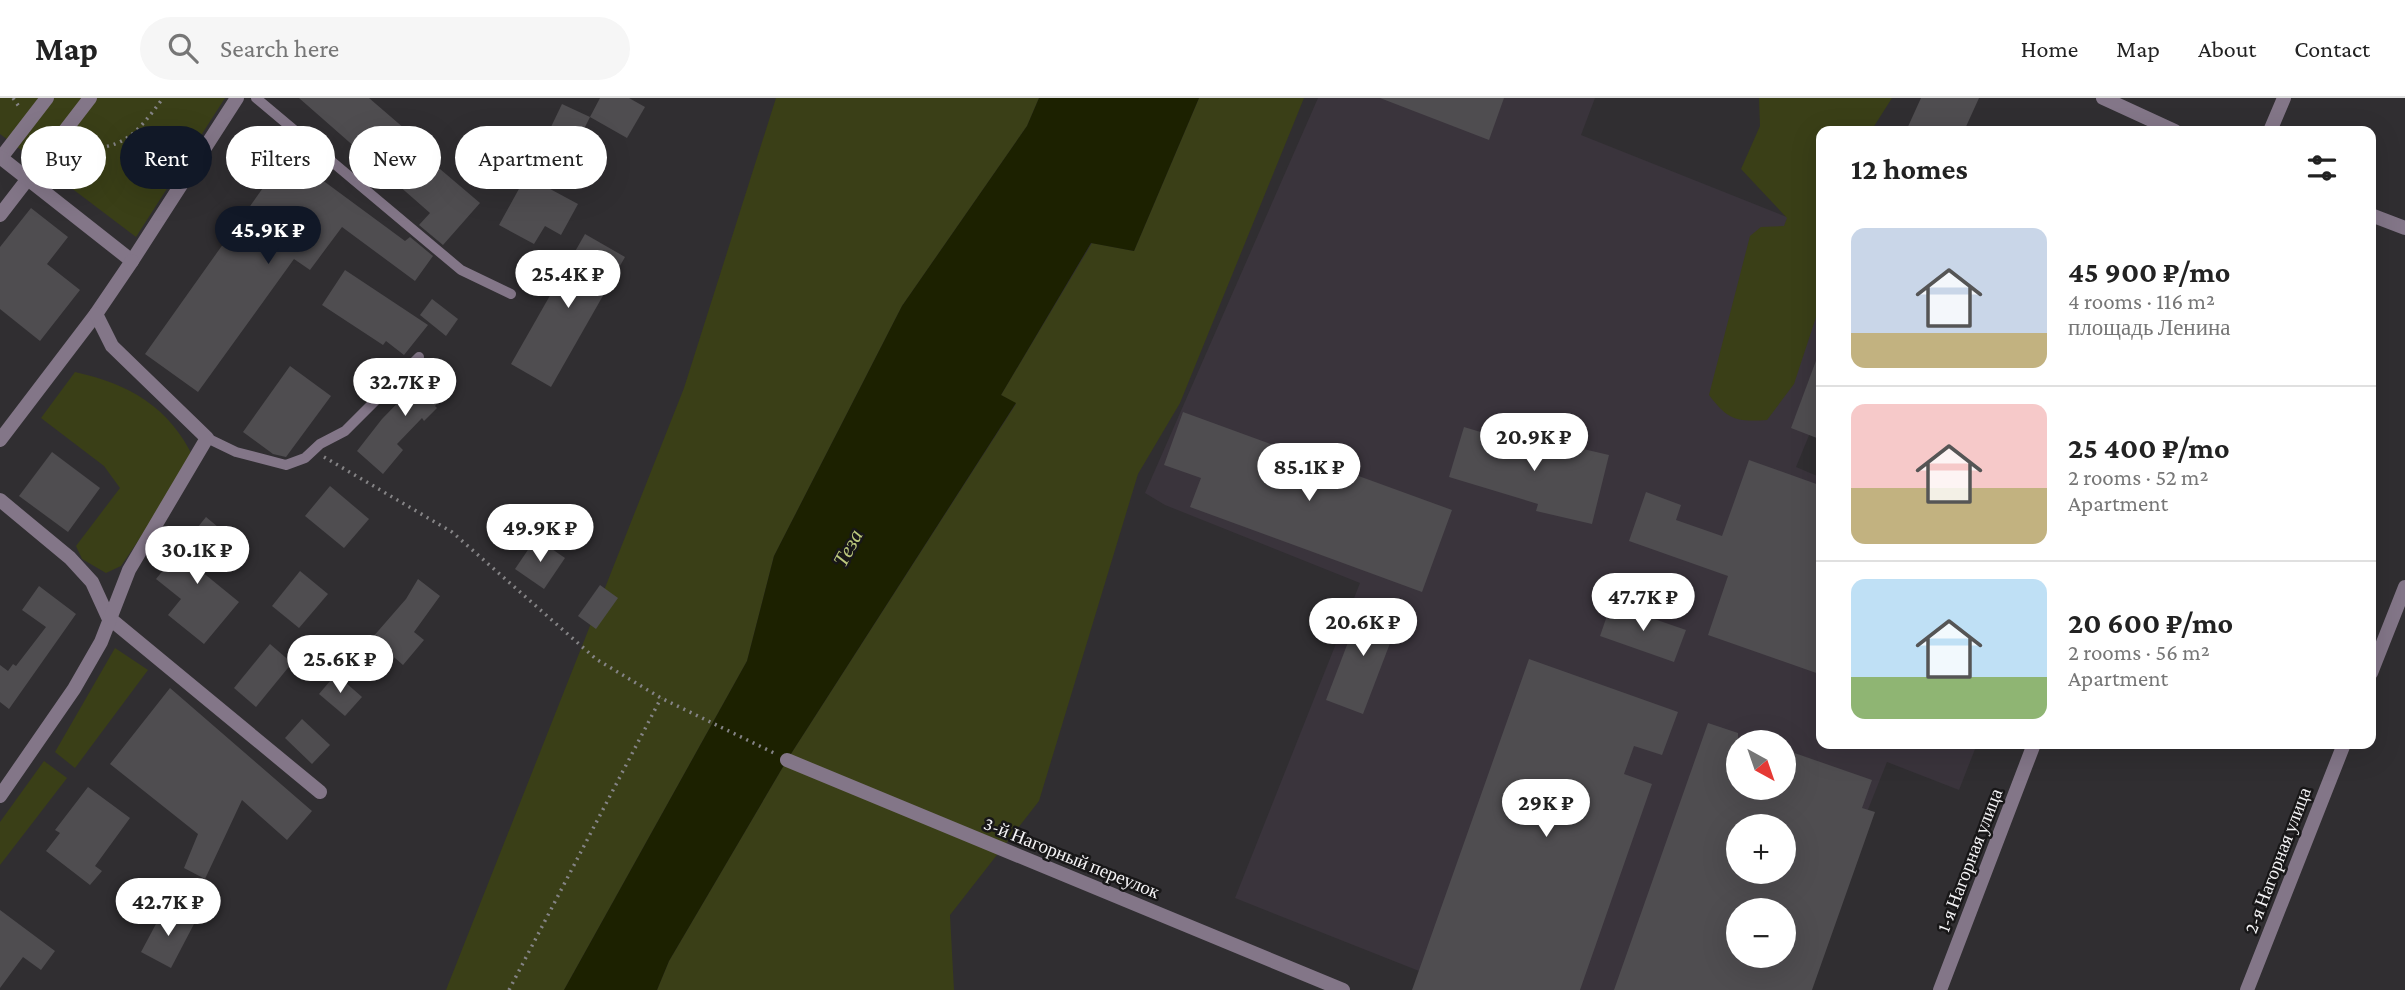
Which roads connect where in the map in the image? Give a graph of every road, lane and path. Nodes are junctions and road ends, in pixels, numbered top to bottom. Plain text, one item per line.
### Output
1 (47, 98) edge
2 (90, 98) edge
3 (163, 98) edge
4 (237, 98) edge
5 (256, 98) edge
6 (2103, 98) edge
7 (2284, 98) edge
8 (69, 126) edge
9 (2164, 126) edge
10 (2272, 126) edge
11 (106, 147) edge
12 (0, 158) edge
13 (21, 172) edge
14 (21, 188) edge
15 (43, 189) edge
16 (0, 215) edge
17 (2376, 217) edge
18 (2405, 228) edge
19 (132, 261) junction
20 (511, 293) dead end
21 (96, 314) junction
22 (419, 357) dead end
23 (206, 438) junction
24 (0, 440) edge
25 (305, 458) junction
26 (0, 500) edge
27 (2405, 587) edge
28 (108, 617) junction
29 (2376, 660) edge
30 (661, 698) junction
31 (2032, 749) edge
32 (2342, 749) edge
33 (787, 760) joint
34 (320, 792) dead end
35 (0, 796) edge
36 (509, 990) edge
37 (1343, 990) edge
38 (1940, 990) edge
39 (2247, 990) edge

1 - 12 street
2 - 8 street
3 - 11 path
4 - 19 street
5 - 20 lane
6 - 9 street
7 - 10 street
12 - 13 street
14 - 16 street
15 - 19 street
17 - 18 street
19 - 21 street
21 - 23 street
21 - 24 street
22 - 25 lane
23 - 25 lane
23 - 28 street
25 - 30 path
26 - 28 street
27 - 29 street
28 - 34 street
28 - 35 street
30 - 33 path
30 - 36 path
31 - 38 street, 1-я Нагорная улица
32 - 39 street, 2-я Нагорная улица
33 - 37 street, 3-й Нагорный переулок

